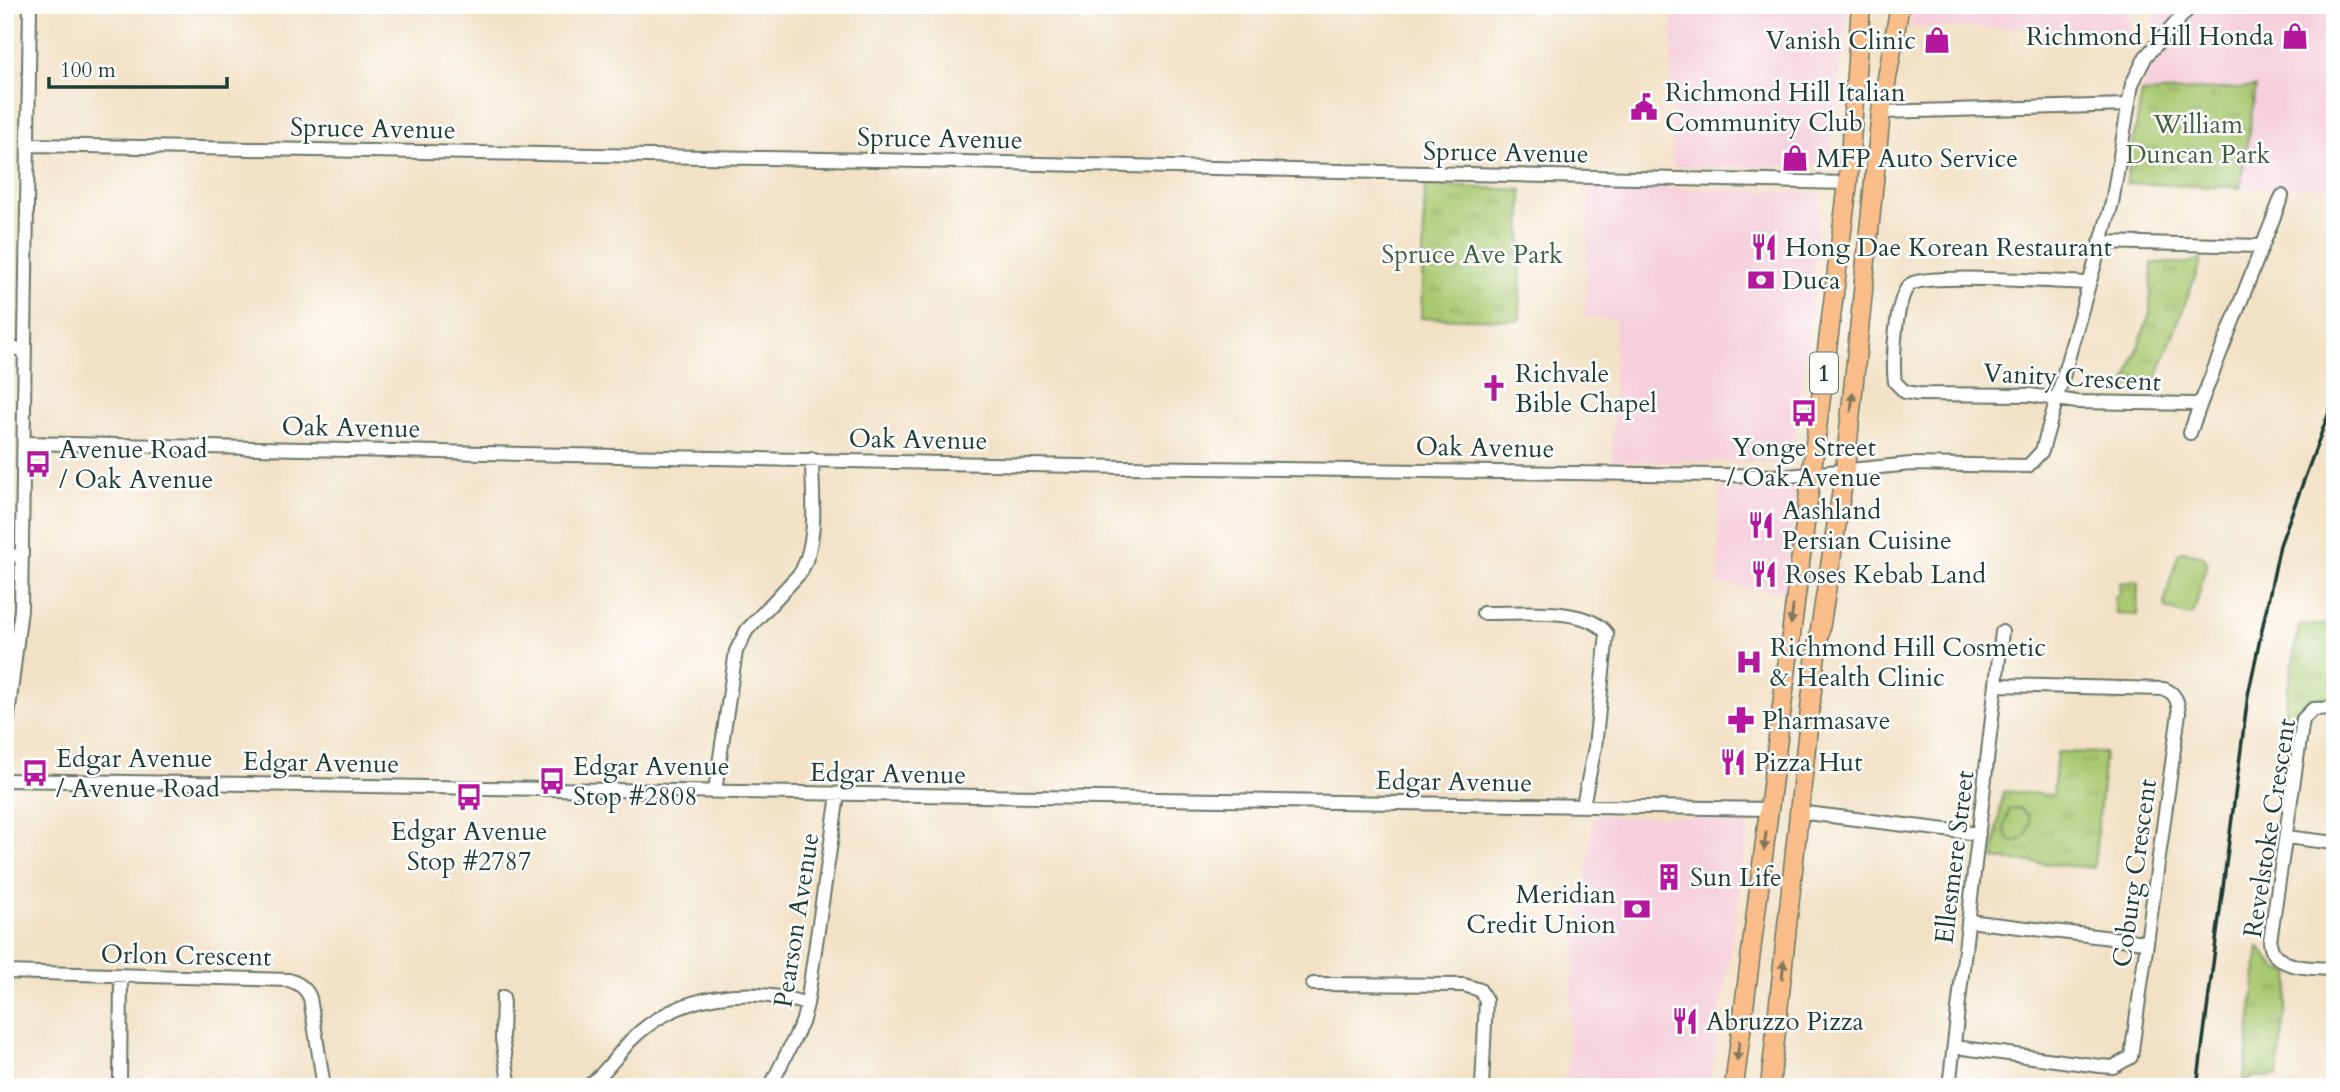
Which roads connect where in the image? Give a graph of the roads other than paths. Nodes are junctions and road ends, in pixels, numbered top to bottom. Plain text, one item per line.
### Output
1 (30, 5) edge
2 (1861, 5) edge
3 (1900, 5) edge
4 (2192, 5) edge
5 (2128, 105) junction
6 (1881, 112) junction
7 (30, 145) junction
8 (1848, 183) junction
9 (2282, 196) dead end
10 (2101, 242) junction
11 (2262, 246) junction
12 (2088, 283) junction
13 (5, 349) edge
14 (24, 349) junction
15 (2056, 399) junction
16 (2202, 400) junction
17 (2190, 433) dead end
18 (24, 443) junction
19 (812, 459) junction
20 (1845, 470) junction
21 (1811, 475) junction
22 (5, 555) edge
23 (22, 556) junction
24 (1483, 613) dead end
25 (2002, 632) dead end
26 (1998, 685) junction
27 (2335, 708) edge
28 (5, 741) edge
29 (5, 780) edge
30 (715, 791) junction
31 (838, 795) junction
32 (1583, 805) junction
33 (1769, 809) junction
34 (1798, 812) junction
35 (1979, 834) junction
36 (2286, 837) junction
37 (2335, 843) edge
38 (1968, 921) junction
39 (2145, 942) junction
40 (2335, 969) edge
41 (5, 972) edge
42 (121, 976) junction
43 (1313, 984) dead end
44 (503, 997) dead end
45 (807, 1004) junction
46 (1955, 1047) junction
47 (120, 1087) edge
48 (324, 1087) edge
49 (510, 1087) edge
50 (587, 1087) edge
51 (770, 1087) edge
52 (1482, 1087) edge
53 (1734, 1087) edge
54 (1770, 1087) edge
55 (1949, 1087) edge

1 - 7 street
2 - 8 main road, 1
3 - 6 main road, 1
4 - 5 street, Oak Avenue
5 - 6 street
5 - 10 street, Oak Avenue
20 -> 6 main road, 1
7 - 8 street, Spruce Avenue
7 - 14 street
8 - 21 main road, 1
9 - 11 street
10 - 11 street
10 - 12 street, Oak Avenue
11 - 16 street
12 - 15 street, Oak Avenue
12 - 15 street, Vanity Crescent
13 - 14 street
14 - 18 street
15 - 16 street, Vanity Crescent
15 - 20 street, Oak Avenue
16 - 17 street
18 - 19 street, Oak Avenue
18 - 23 street
19 - 21 street, Oak Avenue
19 - 30 street
20 - 21 street, Oak Avenue
20 - 34 main road, 1
21 -> 33 main road, 1
22 - 23 street
23 - 28 street
24 - 32 street
25 - 26 street, Ellesmere Street
26 - 35 street, Ellesmere Street
26 - 39 street, Coburg Crescent
27 - 36 street, Revelstoke Crescent
29 - 30 street, Edgar Avenue
30 - 31 street, Edgar Avenue
31 - 32 street, Edgar Avenue
31 - 45 street, Pearson Avenue
32 - 33 street, Edgar Avenue
33 -> 53 main road, 1
34 - 35 street
54 -> 34 main road, 1
35 - 38 street, Ellesmere Street
36 - 37 street
36 - 40 street, Revelstoke Crescent
38 - 39 street
38 - 46 street, Ellesmere Street
39 - 46 street, Coburg Crescent
41 - 42 street, Orlon Crescent
42 - 47 street
42 - 48 street, Orlon Crescent
43 - 52 street
44 - 49 street
45 - 50 street
45 - 51 street, Pearson Avenue
46 - 55 street, Ellesmere Street

